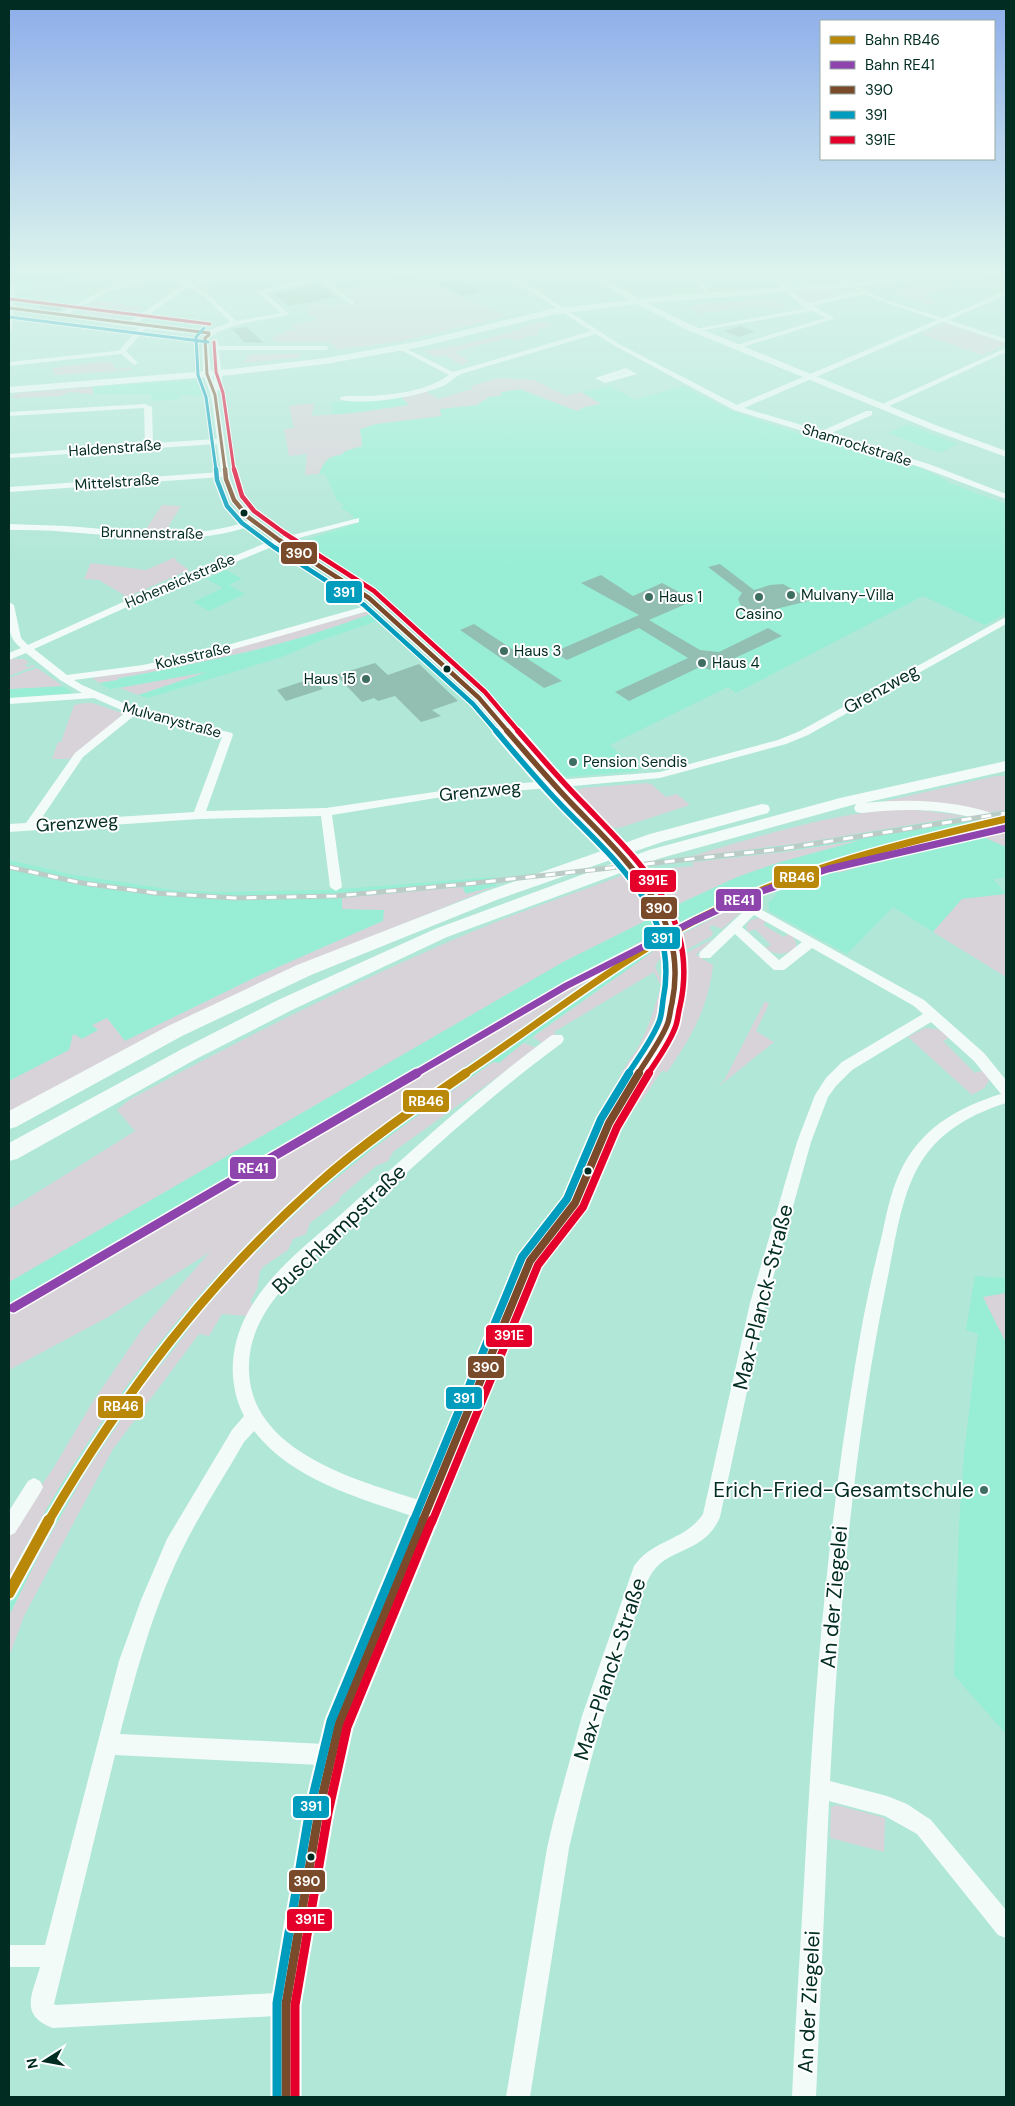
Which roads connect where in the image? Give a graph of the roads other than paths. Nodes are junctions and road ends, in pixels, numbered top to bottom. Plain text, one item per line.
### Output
1 (234, 368) edge
2 (247, 368) edge
3 (441, 368) edge
4 (472, 368) edge
5 (644, 368) edge
6 (792, 368) edge
7 (829, 368) edge
8 (966, 368) edge
9 (212, 371) junction
10 (452, 374) junction
11 (811, 376) junction
12 (9, 385) edge
13 (9, 390) edge
14 (344, 398) dead end
15 (882, 406) junction
16 (736, 408) junction
17 (870, 413) dead end
18 (9, 414) edge
19 (820, 435) junction
20 (221, 441) junction
21 (149, 446) junction
22 (995, 451) junction
23 (1006, 454) edge
24 (9, 456) edge
25 (1006, 458) edge
26 (225, 474) junction
27 (9, 490) edge
28 (1006, 497) edge
29 (356, 520) dead end
30 (254, 522) junction
31 (9, 527) edge
32 (279, 540) junction
33 (9, 605) edge
34 (365, 609) dead end
35 (1006, 620) edge
36 (26, 649) junction
37 (9, 657) edge
38 (64, 678) junction
39 (93, 695) junction
40 (9, 701) edge
41 (133, 711) junction
42 (1006, 754) edge
43 (1006, 766) edge
44 (553, 784) junction
45 (326, 812) junction
46 (199, 815) junction
47 (1006, 824) edge
48 (30, 825) junction
49 (9, 828) edge
50 (746, 828) junction
51 (336, 887) dead end
52 (735, 927) junction
53 (811, 942) junction
54 (356, 950) junction
55 (705, 955) dead end
56 (932, 1015) junction
57 (557, 1039) dead end
58 (1006, 1090) edge
59 (1006, 1098) edge
60 (9, 1121) edge
61 (9, 1133) edge
62 (9, 1153) edge
63 (254, 1418) junction
64 (34, 1486) dead end
65 (427, 1512) junction
66 (9, 1527) edge
67 (107, 1744) junction
68 (331, 1755) junction
69 (821, 1789) junction
70 (1006, 1927) edge
71 (9, 1956) edge
72 (53, 1956) junction
73 (286, 2004) junction
74 (286, 2097) edge
75 (518, 2097) edge
76 (804, 2097) edge

1 - 9 main road
2 - 9 main road
3 - 10 street
4 - 10 street
5 - 16 street, Shamrockstraße
6 - 11 main road
7 - 11 street
8 - 15 street
9 - 12 main road
9 - 13 main road
9 - 20 street
10 - 14 street
11 - 15 main road
11 - 16 street
15 - 22 main road
16 - 19 street, Shamrockstraße
17 - 19 street
18 - 21 street
19 - 28 street, Shamrockstraße
20 - 21 street, Haldenstraße
20 - 26 street
21 - 24 street, Haldenstraße
22 - 23 main road
22 - 25 main road
26 - 27 street, Mittelstraße
26 - 30 street
29 - 32 street, Hoheneickstraße
30 - 31 street, Brunnenstraße
30 - 32 street
32 - 36 street, Hoheneickstraße
32 - 44 street
33 - 36 street
34 - 38 street, Koksstraße
35 - 44 street, Grenzweg
36 - 37 street, Hoheneickstraße
36 - 38 street
38 - 39 street, Mulvanystraße
39 - 40 street, Mulvanystraße
39 - 41 street, Mulvanystraße
41 - 46 street, Mulvanystraße
41 - 48 street
42 - 54 highway
43 - 50 highway
44 - 45 street, Grenzweg
44 - 65 street
45 - 46 street, Grenzweg
45 - 51 street
46 - 48 street, Grenzweg
47 - 50 highway
48 - 49 street, Grenzweg
50 - 62 highway
52 - 53 street
52 - 53 street
52 - 55 street
53 - 56 street
54 - 60 highway
54 - 61 highway
56 - 58 street
56 - 75 street, Max-Planck-Straße
57 - 63 street, Buschkampstraße
59 - 69 street, An der Ziegelei
63 - 65 street, Buschkampstraße
63 - 67 street
64 - 66 street
65 - 68 street
67 - 68 street
67 - 72 street
68 - 73 street
69 - 70 street
69 - 76 street, An der Ziegelei
71 - 72 street
72 - 73 street
73 - 74 street

